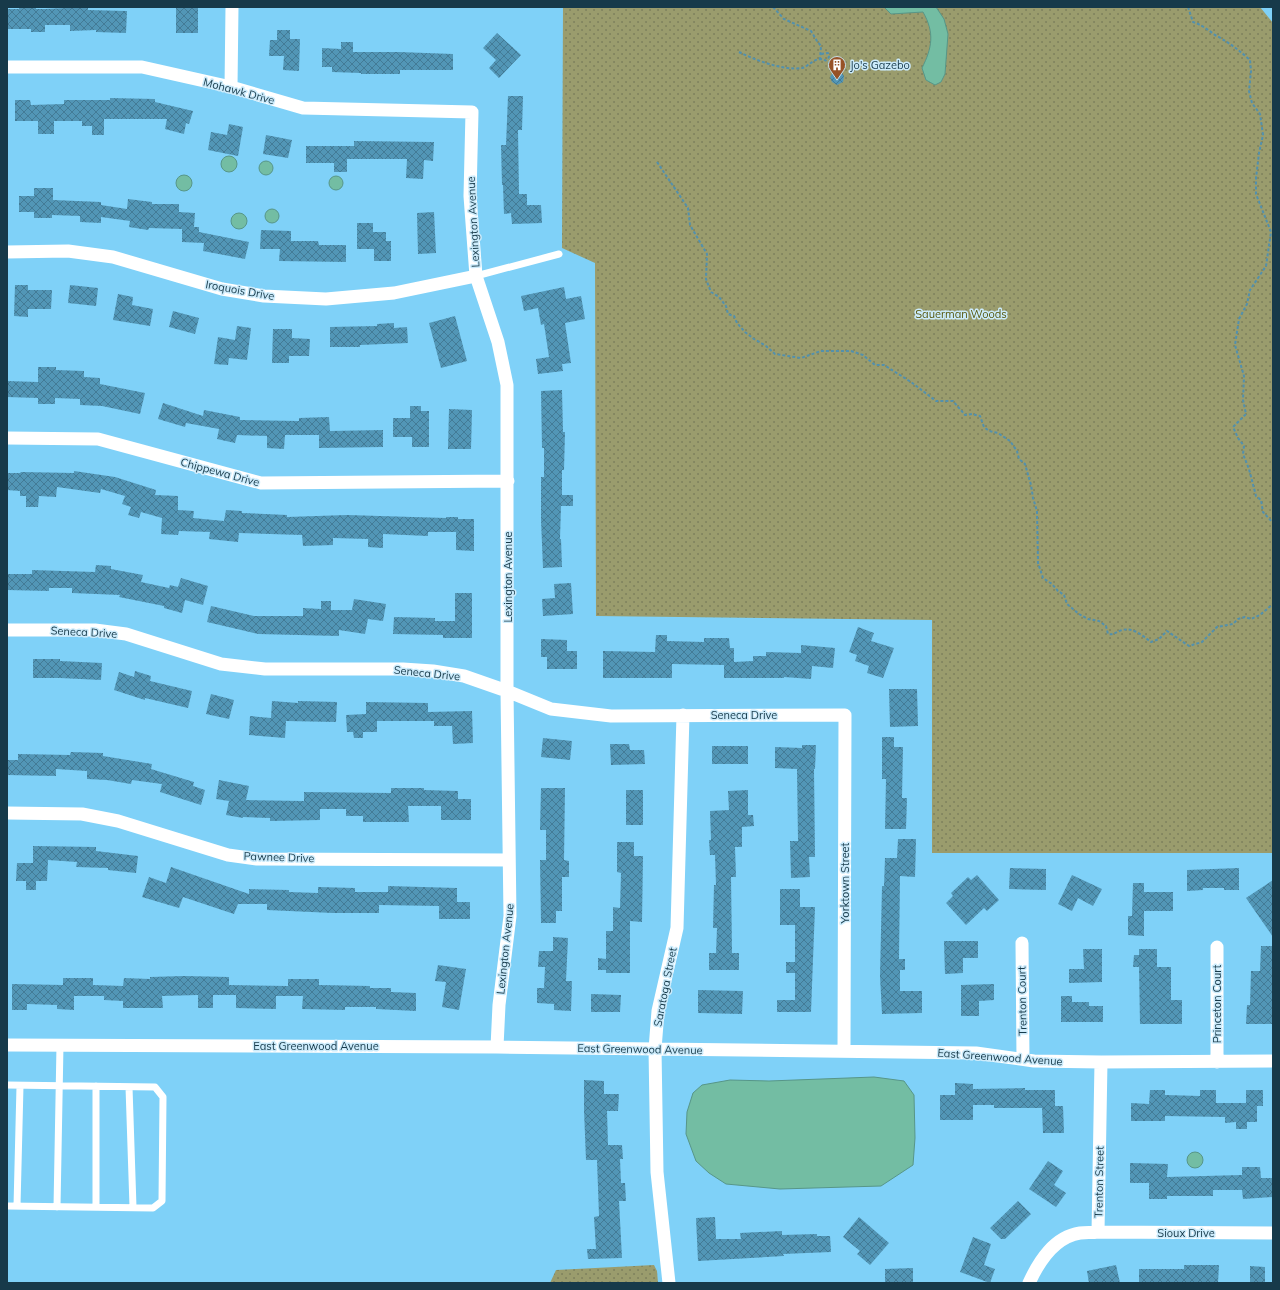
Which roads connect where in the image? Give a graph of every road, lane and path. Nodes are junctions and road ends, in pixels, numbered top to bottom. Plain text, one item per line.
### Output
1 (232, 7) edge
2 (773, 7) edge
3 (1188, 7) edge
4 (739, 52) dead end
5 (821, 54) junction
6 (820, 59) junction
7 (827, 60) junction
8 (7, 67) edge
9 (835, 70) dead end
10 (231, 87) junction
11 (472, 112) joint
12 (658, 162) dead end
13 (7, 252) edge
14 (559, 254) dead end
15 (476, 276) junction
16 (7, 438) edge
17 (508, 481) junction
18 (1273, 523) edge
19 (1273, 559) edge
20 (1273, 564) edge
21 (1273, 604) edge
22 (7, 630) edge
23 (507, 691) junction
24 (683, 715) junction
25 (845, 715) joint
26 (7, 813) edge
27 (509, 860) junction
28 (1022, 943) dead end
29 (1217, 947) dead end
30 (7, 1045) edge
31 (60, 1045) junction
32 (497, 1047) junction
33 (655, 1049) junction
34 (844, 1052) junction
35 (1023, 1059) junction
36 (1273, 1061) edge
37 (1101, 1062) junction
38 (1217, 1062) junction
39 (7, 1085) edge
40 (59, 1085) junction
41 (20, 1086) junction
42 (96, 1086) junction
43 (129, 1087) junction
44 (7, 1206) edge
45 (17, 1206) junction
46 (57, 1206) junction
47 (96, 1207) junction
48 (133, 1207) junction
49 (1098, 1232) junction
50 (1273, 1233) edge
51 (669, 1283) edge
52 (1029, 1283) edge

1 - 10 street
2 - 5 path
3 - 18 path
4 - 6 path
5 - 6 path
5 - 7 path
6 - 7 path
7 - 9 path
8 - 10 street, Mohawk Drive
10 - 11 street, Mohawk Drive
11 - 15 street, Lexington Avenue
12 - 21 path
13 - 15 street, Iroquois Drive
14 - 15 lane
15 - 17 street, Lexington Avenue
16 - 17 street, Chippewa Drive
17 - 23 street, Lexington Avenue
19 - 20 path
22 - 23 street, Seneca Drive
23 - 24 street, Seneca Drive
23 - 27 street, Lexington Avenue
24 - 25 street, Seneca Drive
24 - 33 street, Saratoga Street
25 - 34 street, Yorktown Street
26 - 27 street, Pawnee Drive
27 - 32 street, Lexington Avenue
28 - 35 street, Trenton Court
29 - 38 street, Princeton Court
30 - 31 street, East Greenwood Avenue
31 - 32 street, East Greenwood Avenue
31 - 40 lane
32 - 33 street, East Greenwood Avenue
33 - 34 street, East Greenwood Avenue
33 - 51 street, Saratoga Street
34 - 35 street, East Greenwood Avenue
35 - 37 street, East Greenwood Avenue
36 - 38 street, East Greenwood Avenue
37 - 38 street, East Greenwood Avenue
37 - 49 street, Trenton Street
39 - 41 lane
40 - 41 lane
40 - 42 lane
40 - 46 lane
41 - 45 lane
42 - 43 lane
42 - 47 lane
43 - 48 lane
43 - 48 lane
44 - 45 lane
45 - 46 lane
46 - 47 lane
47 - 48 lane
49 - 50 street, Sioux Drive
49 - 52 street, Trenton Street

